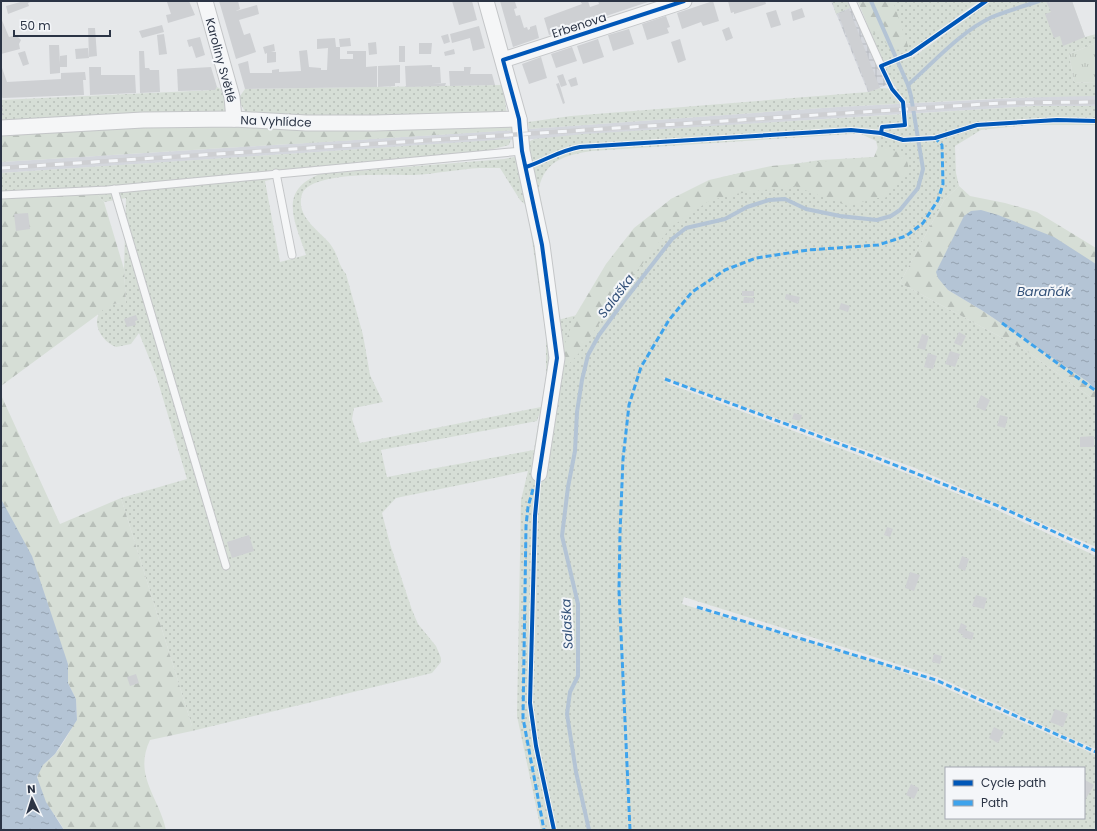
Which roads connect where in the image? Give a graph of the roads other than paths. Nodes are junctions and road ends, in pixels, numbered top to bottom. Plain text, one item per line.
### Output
1 (205, 1) edge
2 (486, 1) edge
3 (684, 1) edge
4 (852, 1) edge
5 (503, 60) junction
6 (881, 66) dead end
7 (519, 119) junction
8 (234, 120) junction
9 (1, 128) edge
10 (522, 151) junction
11 (276, 174) junction
12 (114, 189) junction
13 (1, 195) edge
14 (292, 254) dead end
15 (539, 474) dead end
16 (226, 566) dead end

1 - 8 street, Karoliny Světlé
2 - 5 street
3 - 5 street, Erbenova
4 - 6 lane
5 - 7 street
7 - 8 street, Na Vyhlídce
7 - 10 street
8 - 9 street, Na Vyhlídce
10 - 11 lane
10 - 15 street
11 - 12 lane
11 - 14 lane
12 - 13 lane
12 - 16 lane

